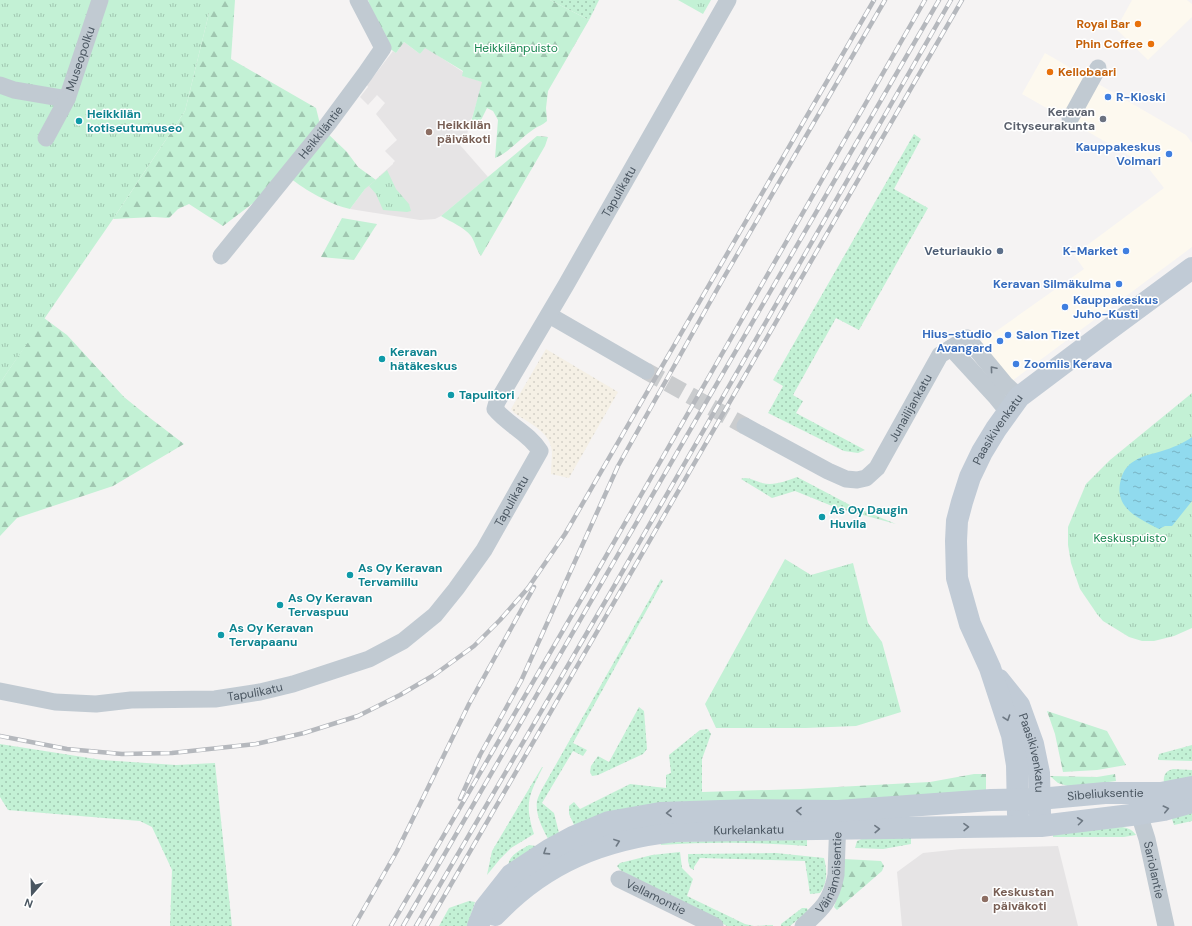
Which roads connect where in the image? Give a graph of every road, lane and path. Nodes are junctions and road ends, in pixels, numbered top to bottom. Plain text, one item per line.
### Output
1 (100, 0) edge
2 (358, 0) edge
3 (728, 0) edge
4 (1098, 68) dead end
5 (0, 85) edge
6 (67, 99) junction
7 (1070, 119) dead end
8 (46, 138) dead end
9 (221, 256) dead end
10 (1192, 268) edge
11 (549, 315) junction
12 (951, 348) junction
13 (646, 371) tunnel mouth
14 (1013, 405) junction
15 (745, 426) tunnel mouth
16 (990, 668) junction
17 (0, 691) edge
18 (1192, 787) edge
19 (1039, 799) junction
20 (1018, 800) junction
21 (1192, 802) edge
22 (1139, 814) junction
23 (838, 820) junction
24 (1019, 826) junction
25 (1041, 826) junction
26 (619, 879) dead end
27 (478, 926) edge
28 (484, 926) edge
29 (715, 926) edge
30 (803, 926) edge
31 (1166, 926) edge

1 - 6 street, Museopolku
2 - 9 street, Heikkiläntie
3 - 11 street, Tapulikatu
4 - 7 street
5 - 6 street, Museopolku
6 - 8 street
10 - 14 street, Paasikivenkatu
11 - 13 street
11 - 17 street, Tapulikatu
12 - 14 street
14 -> 12 street, Junailijankatu
12 - 15 street, Junailijankatu
14 - 16 street, Paasikivenkatu
16 - 19 street, Paasikivenkatu
16 -> 20 street, Paasikivenkatu
18 - 19 street, Sibeliuksentie
19 - 20 street, Sibeliuksentie
19 - 25 street, Paasikivenkatu
20 - 23 street, Kurkelankatu
20 - 24 street, Paasikivenkatu
22 -> 21 street, Sibeliuksentie
25 -> 22 street, Sibeliuksentie
22 - 31 street, Sariolantie
23 -> 24 street, Kurkelankatu
23 -> 27 street, Kurkelankatu
28 -> 23 street, Kurkelankatu
23 - 30 street, Väinämöisentie
24 - 25 street, Kurkelankatu
26 - 29 street, Vellamontie

